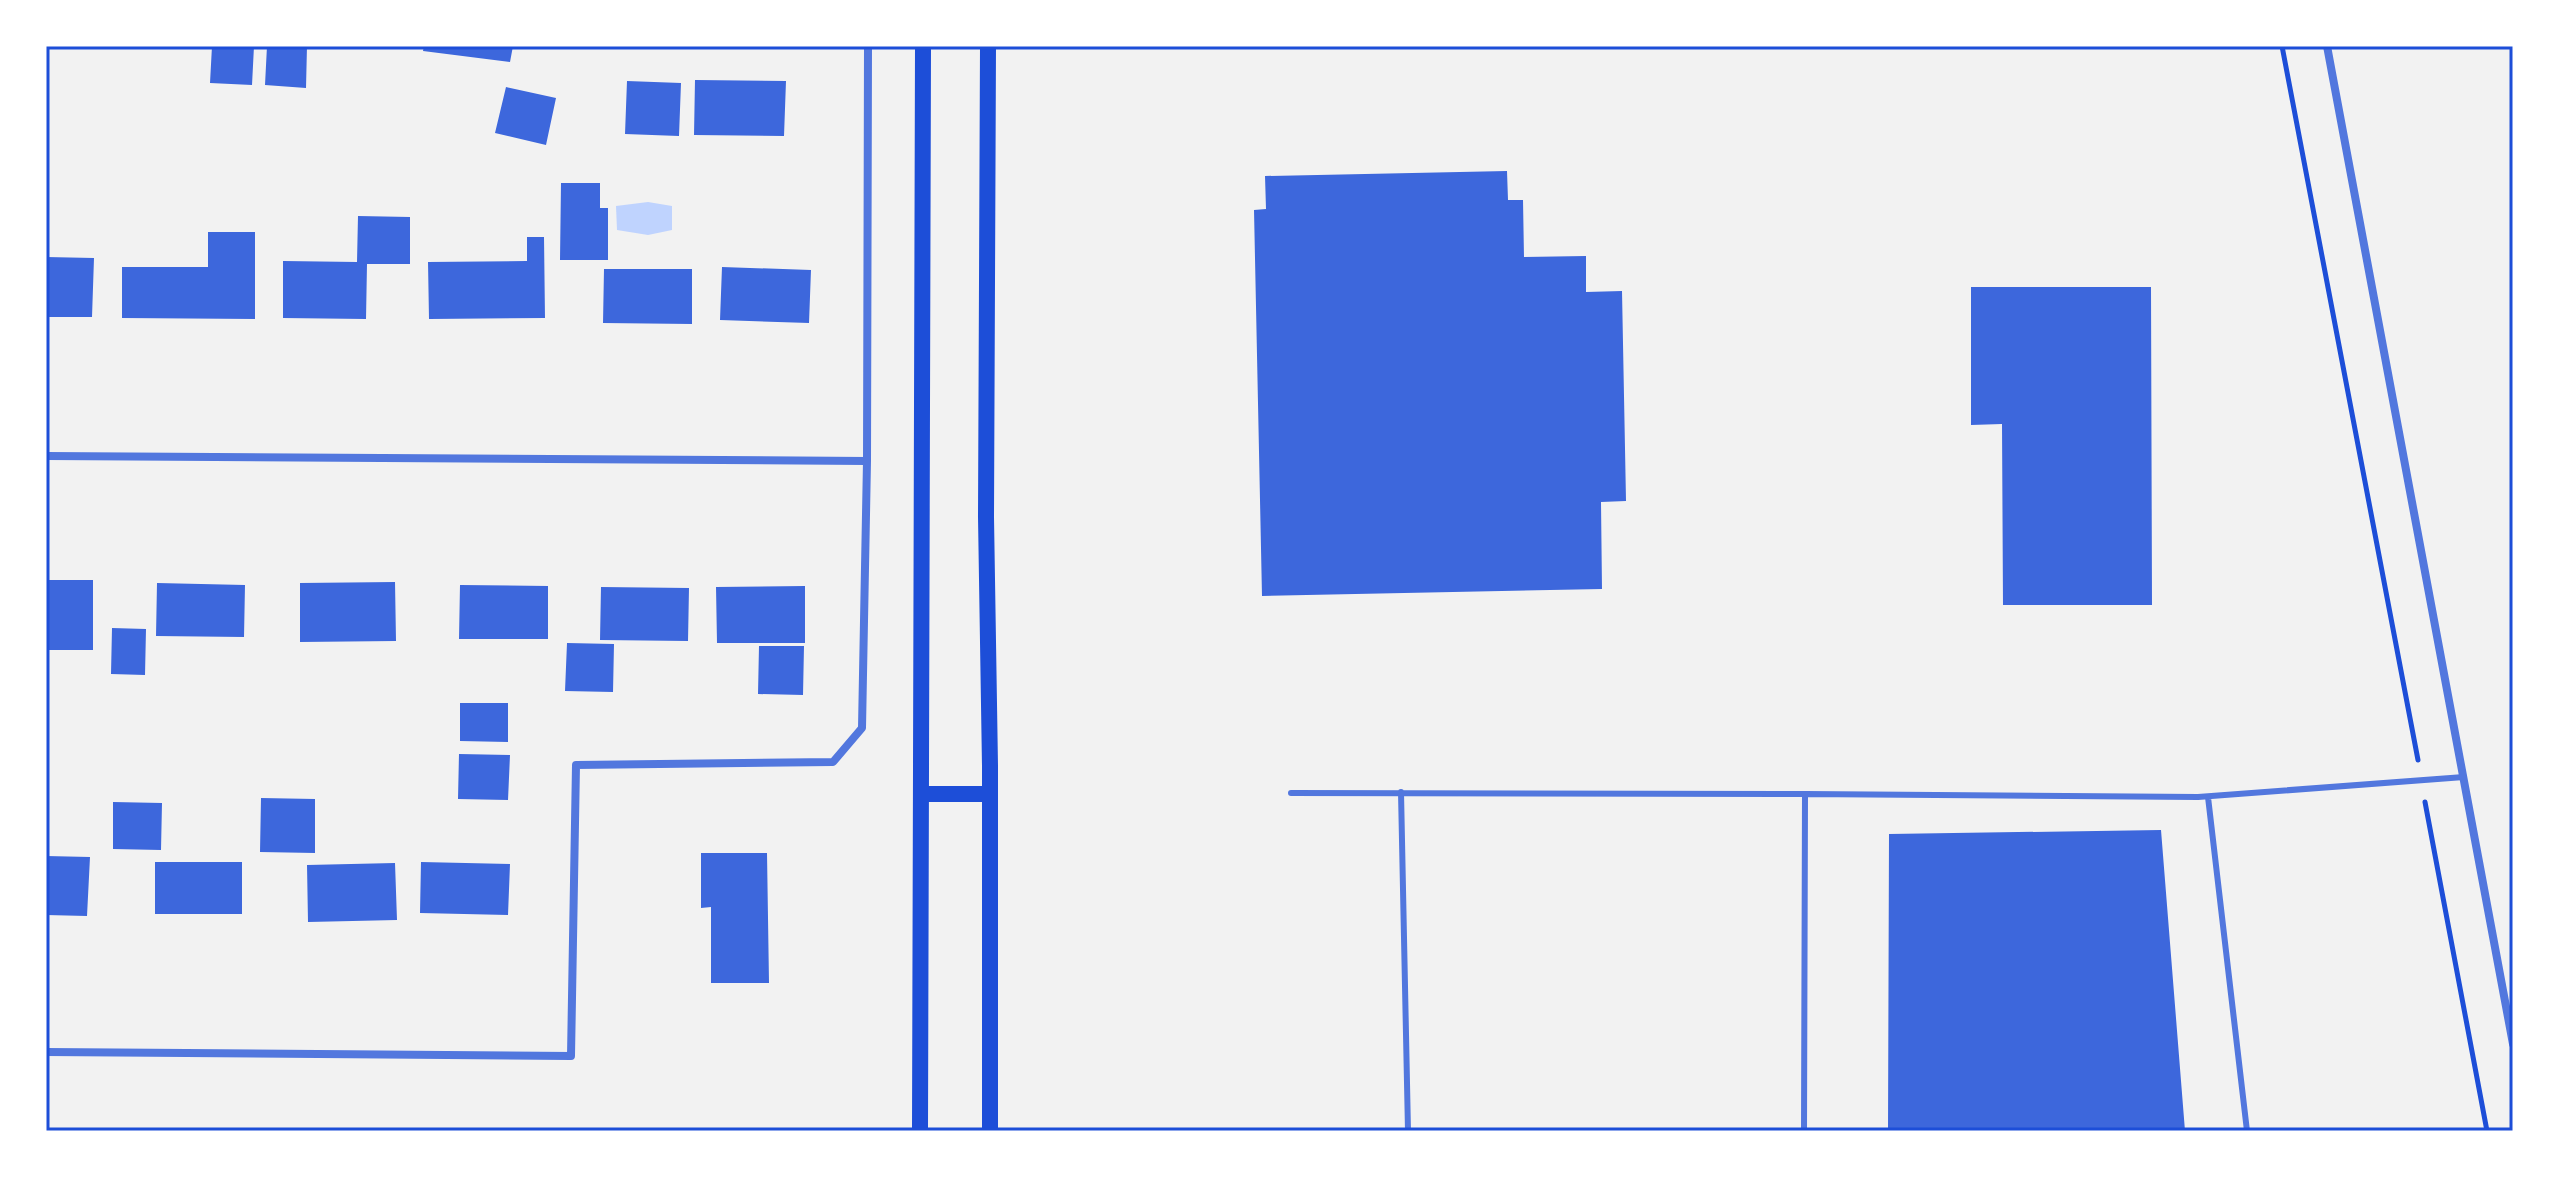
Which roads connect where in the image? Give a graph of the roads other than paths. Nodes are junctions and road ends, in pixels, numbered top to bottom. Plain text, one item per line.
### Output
1 (868, 46) edge
2 (923, 46) edge
3 (988, 46) edge
4 (2327, 46) edge
5 (46, 456) edge
6 (867, 461) junction
7 (2464, 777) junction
8 (1401, 792) junction
9 (1291, 793) dead end
10 (921, 794) junction
11 (990, 794) junction
12 (1805, 794) junction
13 (2208, 797) junction
14 (2513, 1044) edge
15 (46, 1052) edge
16 (920, 1131) edge
17 (990, 1131) edge
18 (1408, 1131) edge
19 (1804, 1131) edge
20 (2247, 1131) edge

1 - 6 street
2 - 10 main road
3 - 11 main road
4 - 7 street
5 - 6 street
6 - 15 street
7 - 13 lane
7 - 14 street
8 - 9 lane
8 - 12 lane
8 - 18 lane
10 - 11 main road
10 - 16 main road
11 - 17 main road
12 - 13 lane
12 - 19 lane
13 - 20 lane

